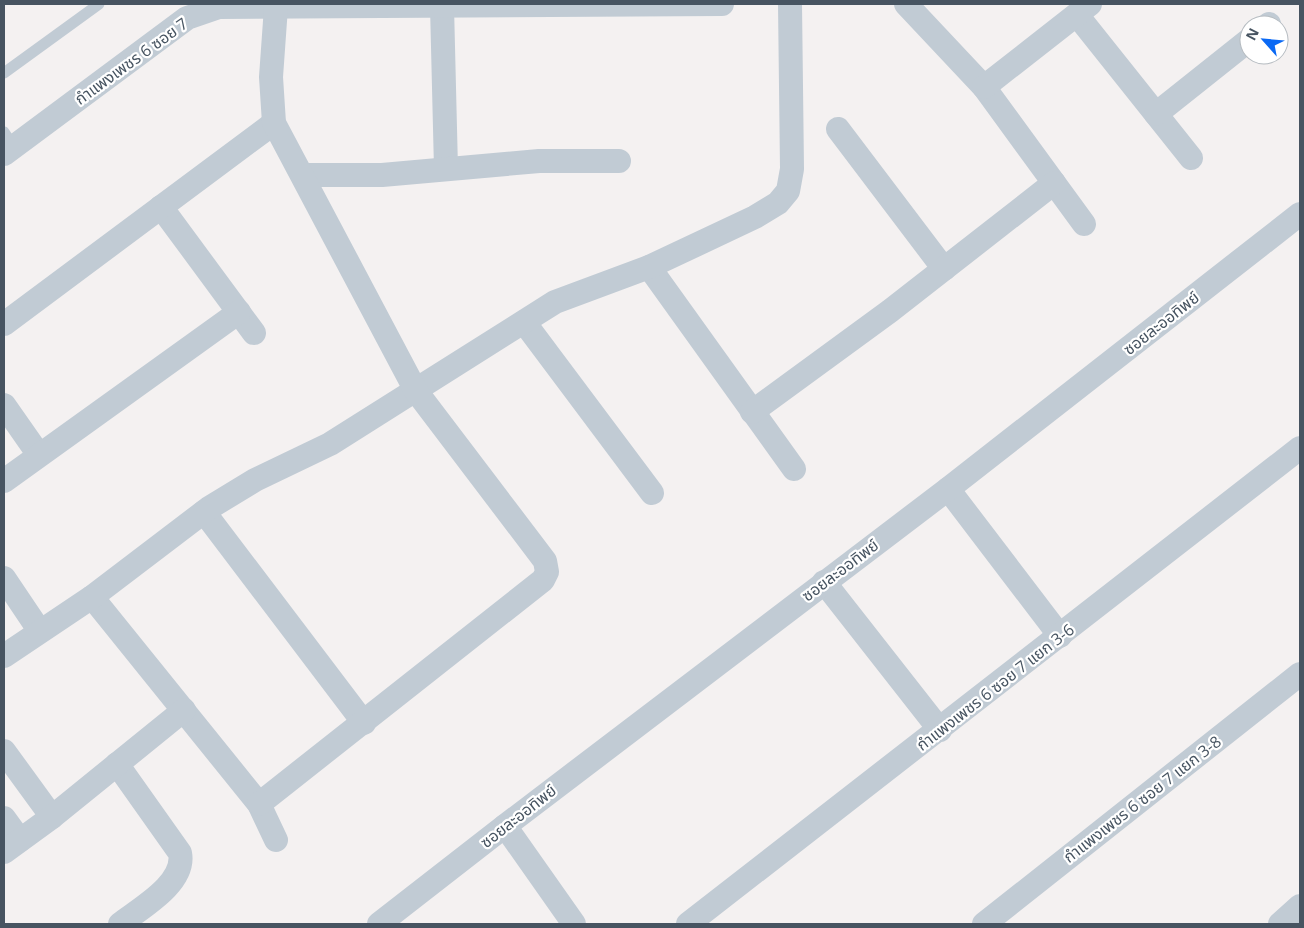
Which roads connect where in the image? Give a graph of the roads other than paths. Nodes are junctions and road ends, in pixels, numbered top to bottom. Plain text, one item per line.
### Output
1 (99, 4) edge
2 (642, 4) edge
3 (722, 4) edge
4 (790, 4) edge
5 (906, 4) edge
6 (366, 5) edge
7 (442, 6) junction
8 (276, 7) junction
9 (1083, 9) edge
10 (1239, 48) edge
11 (4, 73) edge
12 (984, 87) junction
13 (1156, 114) junction
14 (274, 123) junction
15 (838, 129) dead end
16 (7, 144) edge
17 (1191, 158) dead end
18 (619, 161) dead end
19 (446, 169) junction
20 (304, 175) junction
21 (1054, 183) junction
22 (161, 207) junction
23 (1300, 214) edge
24 (1084, 224) dead end
25 (649, 267) junction
26 (944, 269) junction
27 (239, 312) junction
28 (524, 322) junction
29 (4, 324) edge
30 (254, 333) dead end
31 (416, 391) junction
32 (4, 405) edge
33 (752, 412) junction
34 (1300, 448) edge
35 (39, 456) junction
36 (794, 469) dead end
37 (4, 481) edge
38 (948, 489) junction
39 (652, 494) dead end
40 (204, 512) junction
41 (4, 578) edge
42 (824, 582) junction
43 (92, 597) junction
44 (39, 630) junction
45 (1060, 636) junction
46 (4, 656) edge
47 (1300, 674) edge
48 (184, 710) junction
49 (364, 723) junction
50 (940, 730) junction
51 (4, 751) edge
52 (117, 764) junction
53 (260, 804) junction
54 (52, 817) junction
55 (4, 818) edge
56 (505, 826) junction
57 (276, 840) dead end
58 (12, 846) edge
59 (1300, 906) edge
60 (120, 924) edge
61 (379, 924) edge
62 (574, 924) edge
63 (688, 924) edge
64 (984, 924) edge
65 (1280, 924) edge

1 - 11 lane
2 - 3 street, กำแพงเพชร 6 ซอย 7
2 - 7 street, กำแพงเพชร 6 ซอย 7
4 - 25 street
5 - 12 street
6 - 7 street, กำแพงเพชร 6 ซอย 7
6 - 8 street, กำแพงเพชร 6 ซอย 7
7 - 19 street
8 - 14 street
8 - 16 street, กำแพงเพชร 6 ซอย 7
9 - 12 street
9 - 13 street
10 - 13 street
12 - 21 street
13 - 17 street
14 - 20 street
14 - 22 street
15 - 26 street
18 - 19 street
19 - 20 street
20 - 31 street
21 - 24 street
21 - 26 street
22 - 27 street
22 - 29 street
23 - 38 street, ซอยละออทิพย์
25 - 28 street
25 - 33 street
26 - 33 street
27 - 30 street
27 - 35 street
28 - 31 street
28 - 39 street
31 - 40 street
31 - 49 street
32 - 35 street
33 - 36 street
34 - 45 street, กำแพงเพชร 6 ซอย 7 แยก 3-6
35 - 37 street
38 - 42 street, ซอยละออทิพย์
38 - 45 street
40 - 43 street
40 - 49 street
41 - 44 street
42 - 50 street
42 - 56 street, ซอยละออทิพย์
43 - 44 street
43 - 48 street
44 - 46 street
45 - 50 street, กำแพงเพชร 6 ซอย 7 แยก 3-6
47 - 64 street, กำแพงเพชร 6 ซอย 7 แยก 3-8
48 - 52 street
48 - 53 street
49 - 53 street
50 - 63 street, กำแพงเพชร 6 ซอย 7 แยก 3-6
51 - 54 street
52 - 54 street
52 - 60 street
53 - 57 street
54 - 58 street
55 - 58 street
56 - 61 street, ซอยละออทิพย์
56 - 62 street
59 - 65 street

